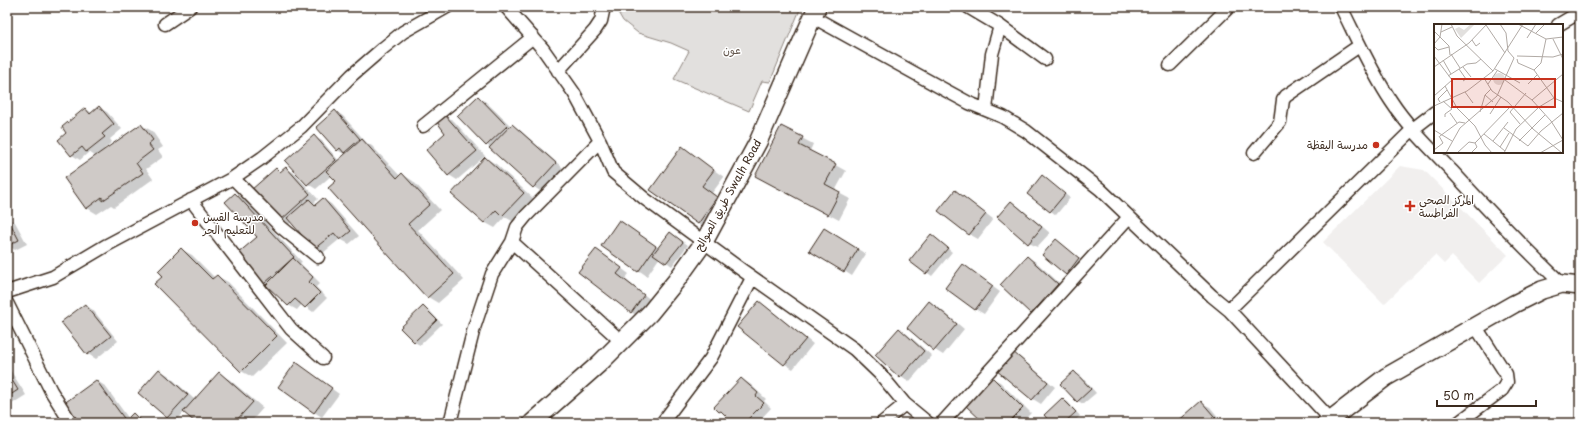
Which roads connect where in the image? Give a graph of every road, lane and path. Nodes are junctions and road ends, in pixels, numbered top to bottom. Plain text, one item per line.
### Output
1 (190, 7) edge
2 (447, 7) edge
3 (506, 7) edge
4 (968, 7) edge
5 (1229, 7) edge
6 (1342, 7) edge
7 (602, 9) edge
8 (985, 11) edge
9 (815, 12) edge
10 (1580, 12) edge
11 (165, 24) dead end
12 (1560, 24) edge
13 (1000, 26) junction
14 (533, 37) junction
15 (1359, 46) junction
16 (1045, 59) dead end
17 (1170, 65) dead end
18 (558, 71) junction
19 (986, 110) junction
20 (1434, 113) edge
21 (423, 126) dead end
22 (1413, 130) junction
23 (600, 141) junction
24 (1254, 153) dead end
25 (1434, 153) edge
26 (1434, 153) edge
27 (233, 178) junction
28 (191, 200) junction
29 (1129, 217) junction
30 (512, 242) junction
31 (704, 242) junction
32 (318, 257) dead end
33 (752, 278) junction
34 (1562, 284) junction
35 (1580, 286) edge
36 (7, 292) edge
37 (7, 303) edge
38 (1229, 310) junction
39 (1476, 327) junction
40 (621, 341) junction
41 (323, 358) dead end
42 (906, 404) junction
43 (1330, 422) edge
44 (71, 423) edge
45 (450, 423) edge
46 (532, 423) edge
47 (662, 423) edge
48 (882, 423) edge
49 (928, 423) edge
50 (942, 423) edge
51 (1458, 423) edge

1 - 11 street
2 - 27 street
3 - 14 street
4 - 8 street
5 - 17 street
6 - 15 street
7 - 18 street
8 - 13 street
9 - 19 street
9 - 31 street, طريق الصوالح Swalh Road
10 - 12 street
13 - 16 street
13 - 19 street
14 - 18 street
14 - 21 street
15 - 22 street
15 - 24 street
18 - 23 street
19 - 29 street
20 - 22 street
22 - 25 street
22 - 38 street
23 - 30 street
23 - 31 street
26 - 34 street
27 - 28 street
27 - 32 street
28 - 36 street
28 - 41 street
29 - 38 street
29 - 50 street
30 - 40 street
30 - 45 street
31 - 33 street
31 - 40 street, طريق الصوالح Swalh Road
33 - 42 street
33 - 47 street
34 - 35 street
34 - 39 street
37 - 44 street
38 - 43 street
39 - 43 street
39 - 51 street
40 - 46 street, طريق الصوالح Swalh Road
42 - 48 street
42 - 49 street

